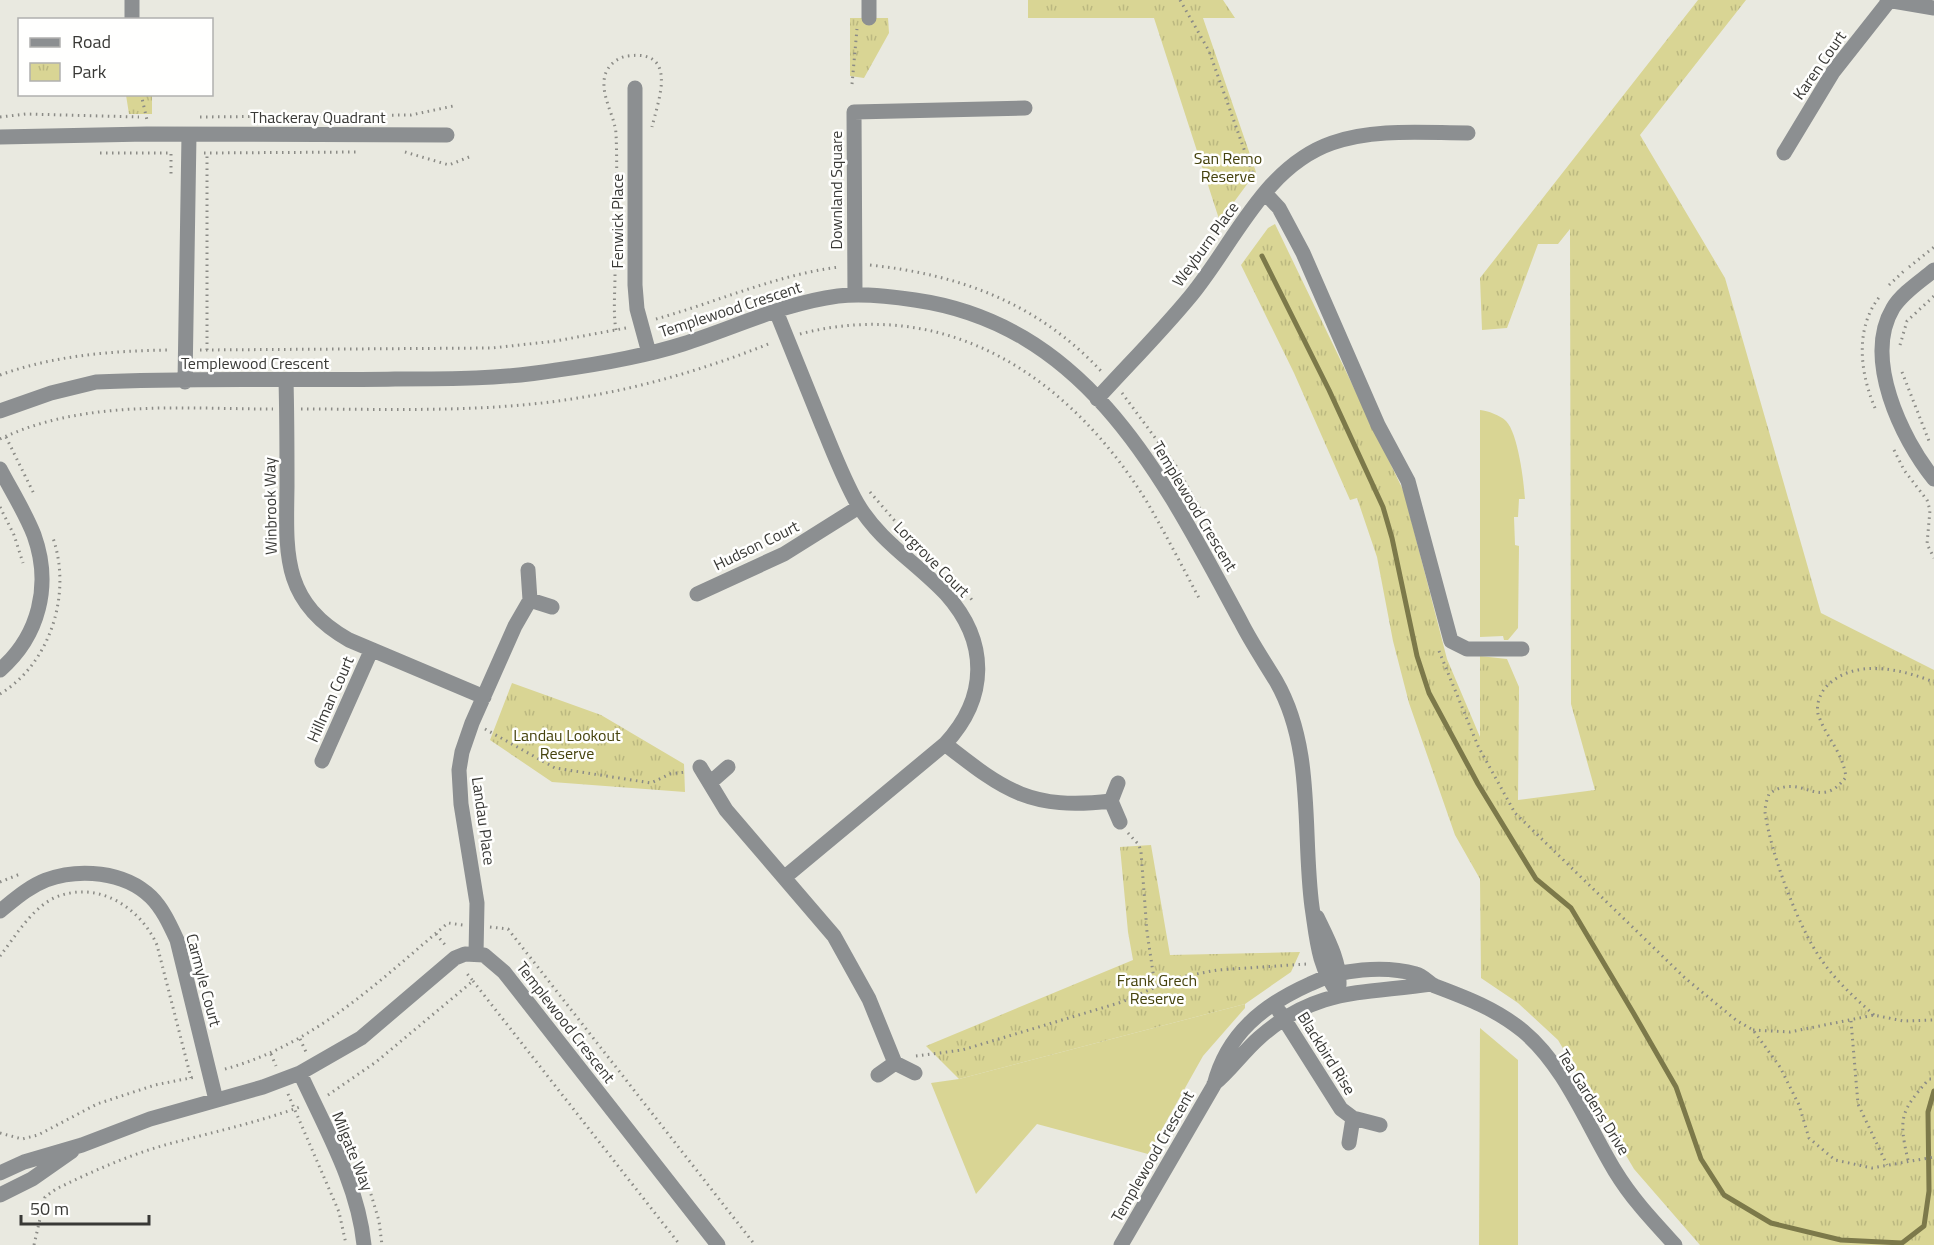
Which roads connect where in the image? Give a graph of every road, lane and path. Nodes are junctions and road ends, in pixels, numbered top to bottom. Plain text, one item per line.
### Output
1 (132, 0) edge
2 (869, 0) edge
3 (1888, 1) edge
4 (1934, 8) edge
5 (132, 18) dead end
6 (863, 23) joint
7 (852, 84) dead end
8 (635, 88) dead end
9 (142, 96) edge
10 (453, 106) dead end
11 (1025, 108) dead end
12 (0, 117) edge
13 (147, 117) junction
14 (194, 117) dead end
15 (1468, 133) dead end
16 (147, 134) junction
17 (189, 135) junction
18 (447, 135) dead end
19 (0, 137) edge
20 (371, 152) dead end
21 (394, 152) dead end
22 (92, 153) dead end
23 (171, 153) junction
24 (188, 153) junction
25 (207, 153) junction
26 (1784, 153) dead end
27 (469, 157) dead end
28 (171, 188) dead end
29 (1265, 193) junction
30 (1934, 270) edge
31 (855, 295) junction
32 (1934, 296) edge
33 (776, 311) junction
34 (804, 332) junction
35 (786, 337) junction
36 (807, 342) dead end
37 (207, 350) dead end
38 (649, 353) junction
39 (1898, 354) dead end
40 (1900, 367) dead end
41 (286, 381) junction
42 (185, 382) junction
43 (1097, 399) junction
44 (287, 410) junction
45 (0, 411) edge
46 (0, 439) edge
47 (1934, 448) edge
48 (0, 469) edge
49 (1934, 479) edge
50 (870, 491) dead end
51 (0, 507) edge
52 (859, 507) junction
53 (909, 537) dead end
54 (24, 566) dead end
55 (528, 570) dead end
56 (958, 582) dead end
57 (697, 594) dead end
58 (1199, 598) dead end
59 (530, 600) junction
60 (976, 606) dead end
61 (552, 607) dead end
62 (1522, 649) dead end
63 (371, 651) junction
64 (0, 670) edge
65 (1934, 682) edge
66 (484, 697) junction
67 (472, 723) junction
68 (945, 744) junction
69 (322, 761) dead end
70 (700, 766) joint
71 (728, 767) dead end
72 (711, 782) junction
73 (1118, 783) dead end
74 (1111, 801) junction
75 (1120, 822) joint
76 (29, 870) dead end
77 (785, 878) junction
78 (0, 882) edge
79 (0, 911) edge
80 (476, 926) junction
81 (195, 945) dead end
82 (476, 954) junction
83 (0, 956) edge
84 (1313, 962) dead end
85 (1333, 976) junction
86 (473, 981) dead end
87 (1431, 984) junction
88 (1155, 986) junction
89 (1339, 994) junction
90 (1274, 1004) junction
91 (1874, 1015) junction
92 (1285, 1020) junction
93 (1934, 1020) edge
94 (1851, 1021) junction
95 (215, 1023) dead end
96 (271, 1054) junction
97 (223, 1058) dead end
98 (895, 1063) junction
99 (225, 1069) junction
100 (300, 1073) junction
101 (915, 1073) dead end
102 (210, 1074) junction
103 (878, 1075) dead end
104 (191, 1078) junction
105 (1934, 1079) edge
106 (282, 1080) junction
107 (1214, 1085) junction
108 (216, 1100) junction
109 (1353, 1118) junction
110 (1380, 1125) dead end
111 (0, 1133) edge
112 (1349, 1143) dead end
113 (82, 1145) junction
114 (1934, 1156) edge
115 (1908, 1160) junction
116 (1887, 1166) junction
117 (0, 1173) edge
118 (0, 1195) edge
119 (346, 1245) edge
120 (364, 1245) edge
121 (680, 1245) edge
122 (718, 1245) edge
123 (755, 1245) edge
124 (1121, 1245) edge
125 (1675, 1245) edge

1 - 5 street
2 - 6 street
3 - 4 street
3 - 26 street, Karen Court
6 - 7 path
8 - 38 street, Fenwick Place
9 - 13 path
10 - 14 path
11 - 31 street, Downland Square
12 - 13 path
13 - 16 path
15 - 29 street, Weyburn Place
16 - 17 street, Thackeray Quadrant
16 - 19 street, Thackeray Quadrant
17 - 18 street, Thackeray Quadrant
17 - 24 street
20 - 25 path
21 - 27 path
22 - 23 path
23 - 24 path
23 - 28 path
24 - 25 path
24 - 42 street
25 - 37 path
29 - 43 street, Weyburn Place
29 - 62 street
30 - 49 street
31 - 33 street, Templewood Crescent
31 - 43 street, Templewood Crescent
32 - 39 path
33 - 35 street, Lorgrove Court
33 - 38 street, Templewood Crescent
34 - 35 path
34 - 36 path
34 - 58 path
35 - 44 path
35 - 52 street, Lorgrove Court
38 - 41 street, Templewood Crescent
40 - 47 path
41 - 42 street, Templewood Crescent
41 - 44 street, Winbrook Way
42 - 45 street, Templewood Crescent
43 - 85 street, Templewood Crescent
44 - 46 path
44 - 63 street, Winbrook Way
48 - 64 street
50 - 53 path
51 - 54 path
52 - 57 street, Hudson Court
52 - 68 street, Lorgrove Court
55 - 59 street
56 - 60 path
59 - 61 street
59 - 66 street, Landau Place
63 - 66 street, Winbrook Way
63 - 69 street, Hillman Court
65 - 91 path
66 - 67 street, Landau Place
67 - 70 path
67 - 80 street, Landau Place
68 - 74 street
68 - 77 street, Lorgrove Court
70 - 72 street
71 - 72 street
72 - 77 street
73 - 74 street
74 - 75 street
75 - 88 path
76 - 78 path
77 - 98 street
79 - 102 street, Carmyle Court
80 - 82 street, Landau Place
80 - 96 path
80 - 123 path
81 - 95 path
82 - 100 street
82 - 122 street, Templewood Crescent
83 - 104 path
84 - 88 path
85 - 87 street, Tea Gardens Drive
85 - 89 street, Templewood Crescent
85 - 90 street, Templewood Crescent
86 - 121 path
87 - 89 street, Tea Gardens Drive
87 - 125 street, Tea Gardens Drive
88 - 98 path
89 - 92 street, Templewood Crescent
90 - 92 street, Blackbird Rise
90 - 107 street, Templewood Crescent
91 - 93 path
91 - 94 path
92 - 107 street, Templewood Crescent
92 - 109 street, Blackbird Rise
94 - 116 path
94 - 116 path
96 - 99 path
96 - 106 path
97 - 99 path
98 - 101 street
98 - 103 street
99 - 102 path
100 - 106 street
100 - 120 street, Milgate Way
102 - 104 path
102 - 108 street, Carmyle Court
104 - 111 path
105 - 115 path
106 - 108 street
106 - 119 path
107 - 124 street, Templewood Crescent
108 - 113 street
109 - 110 street, Blackbird Rise
109 - 112 street, Blackbird Rise
113 - 117 street
113 - 118 street
114 - 115 path
115 - 116 path

